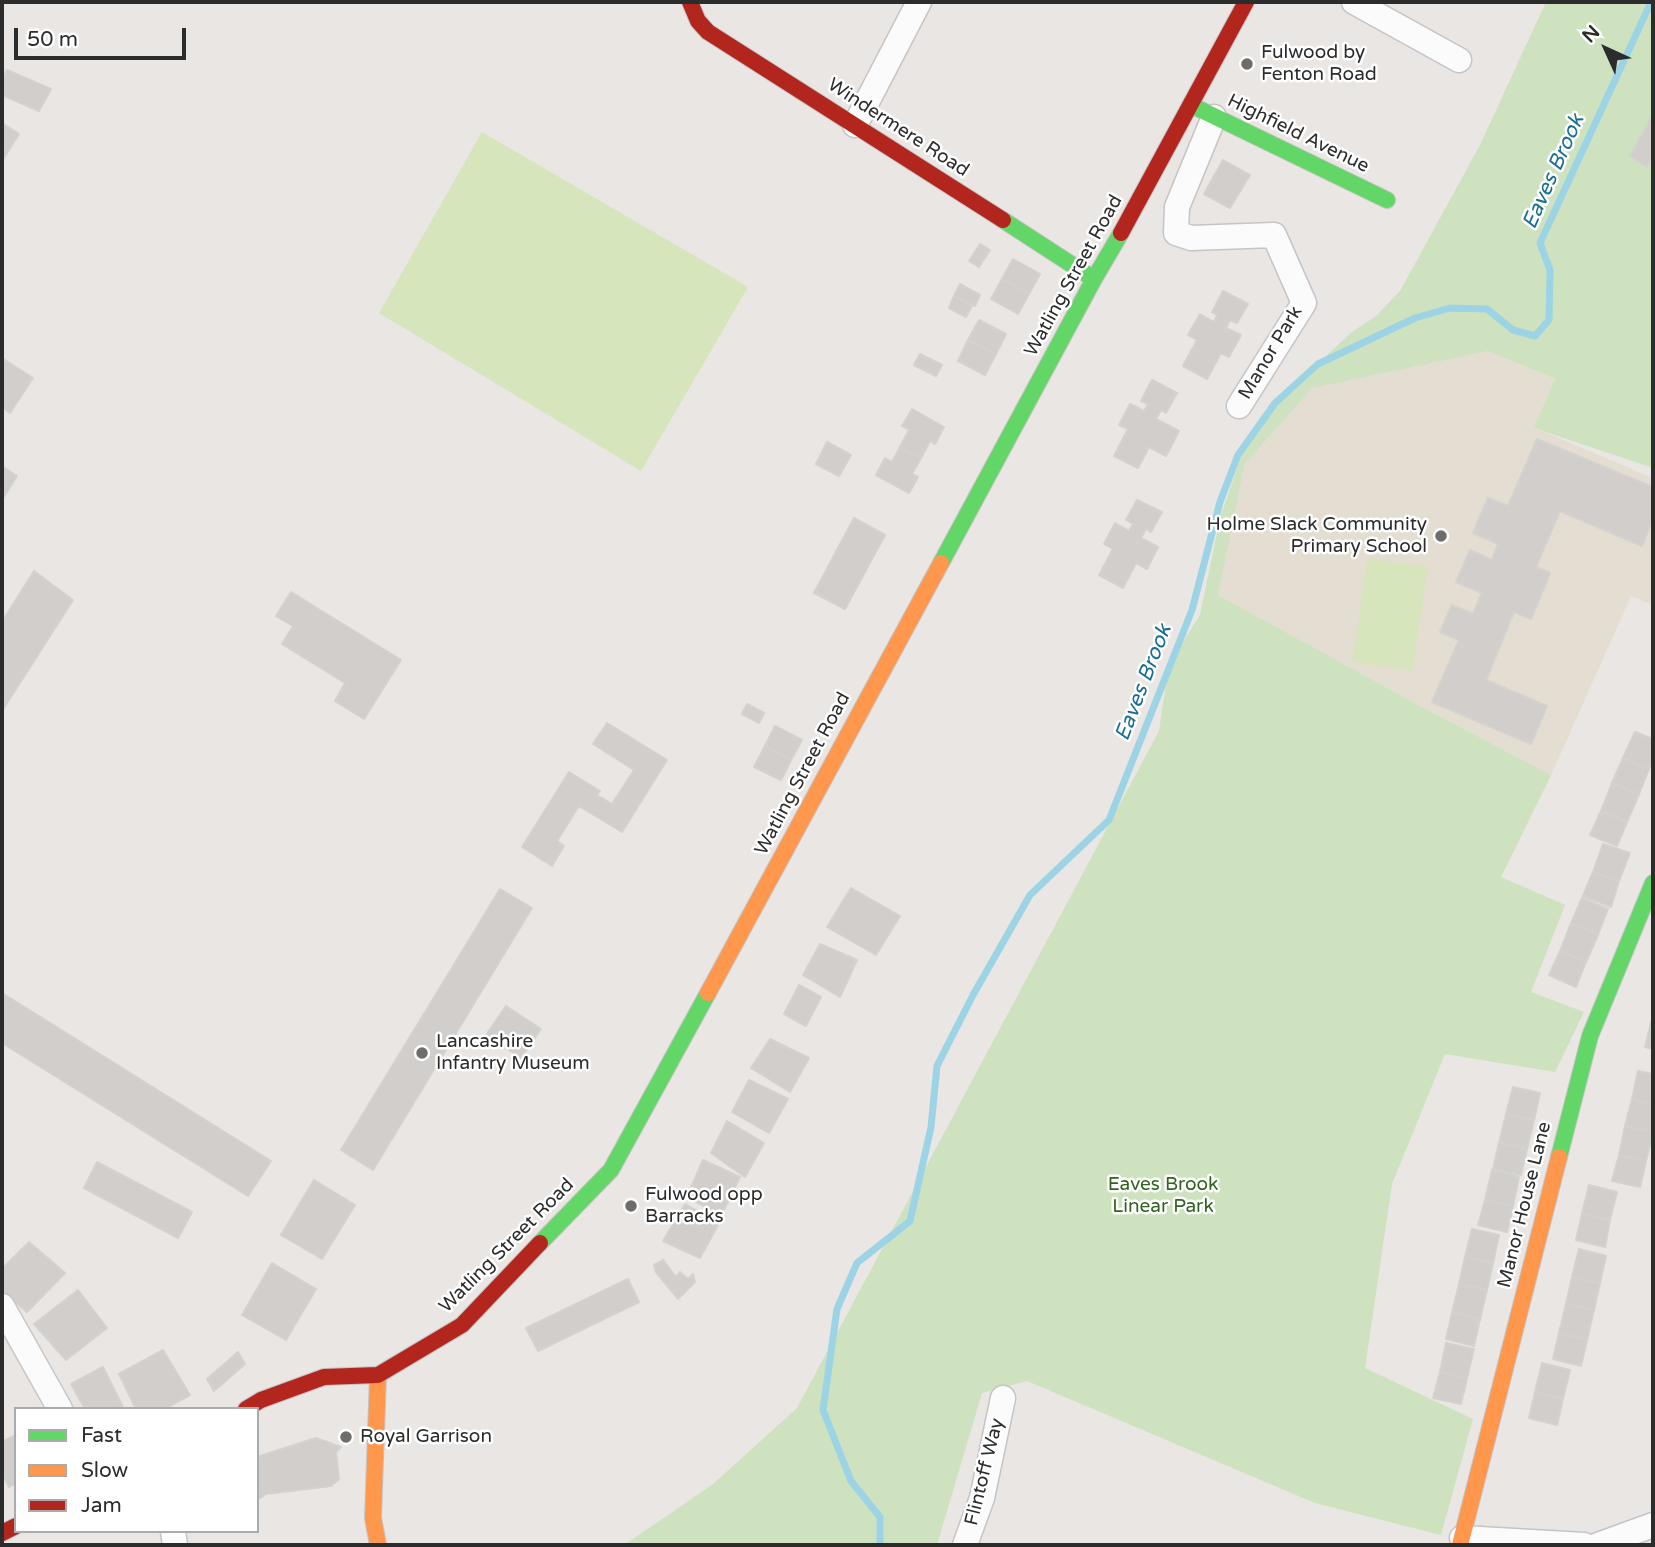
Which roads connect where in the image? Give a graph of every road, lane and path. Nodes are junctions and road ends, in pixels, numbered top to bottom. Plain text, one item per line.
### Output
1 (690, 2) edge
2 (919, 2) edge
3 (1246, 2) edge
4 (1354, 2) edge
5 (1459, 60) dead end
6 (1191, 105) junction
7 (1214, 117) junction
8 (855, 125) junction
9 (1387, 200) dead end
10 (1094, 279) junction
11 (1239, 406) dead end
12 (1653, 883) edge
13 (2, 1306) edge
14 (378, 1375) junction
15 (1003, 1398) dead end
16 (59, 1407) edge
17 (249, 1407) edge
18 (1653, 1525) edge
19 (1461, 1542) edge
20 (378, 1545) edge
21 (965, 1545) edge
22 (1584, 1545) edge
23 (1598, 1545) edge

1 - 8 main road, Windermere Road
2 - 8 street
3 - 6 main road, Watling Street Road
4 - 5 street
6 - 7 main road, Highfield Avenue
6 - 10 main road, Watling Street Road
7 - 9 main road, Highfield Avenue
7 - 11 street, Manor Park
8 - 10 main road, Windermere Road
10 - 14 main road, Watling Street Road
12 - 19 main road, Manor House Lane
13 - 16 street
14 - 17 main road, Watling Street Road
14 - 20 main road
15 - 21 street, Flintoff Way
18 - 23 street
19 - 22 street

